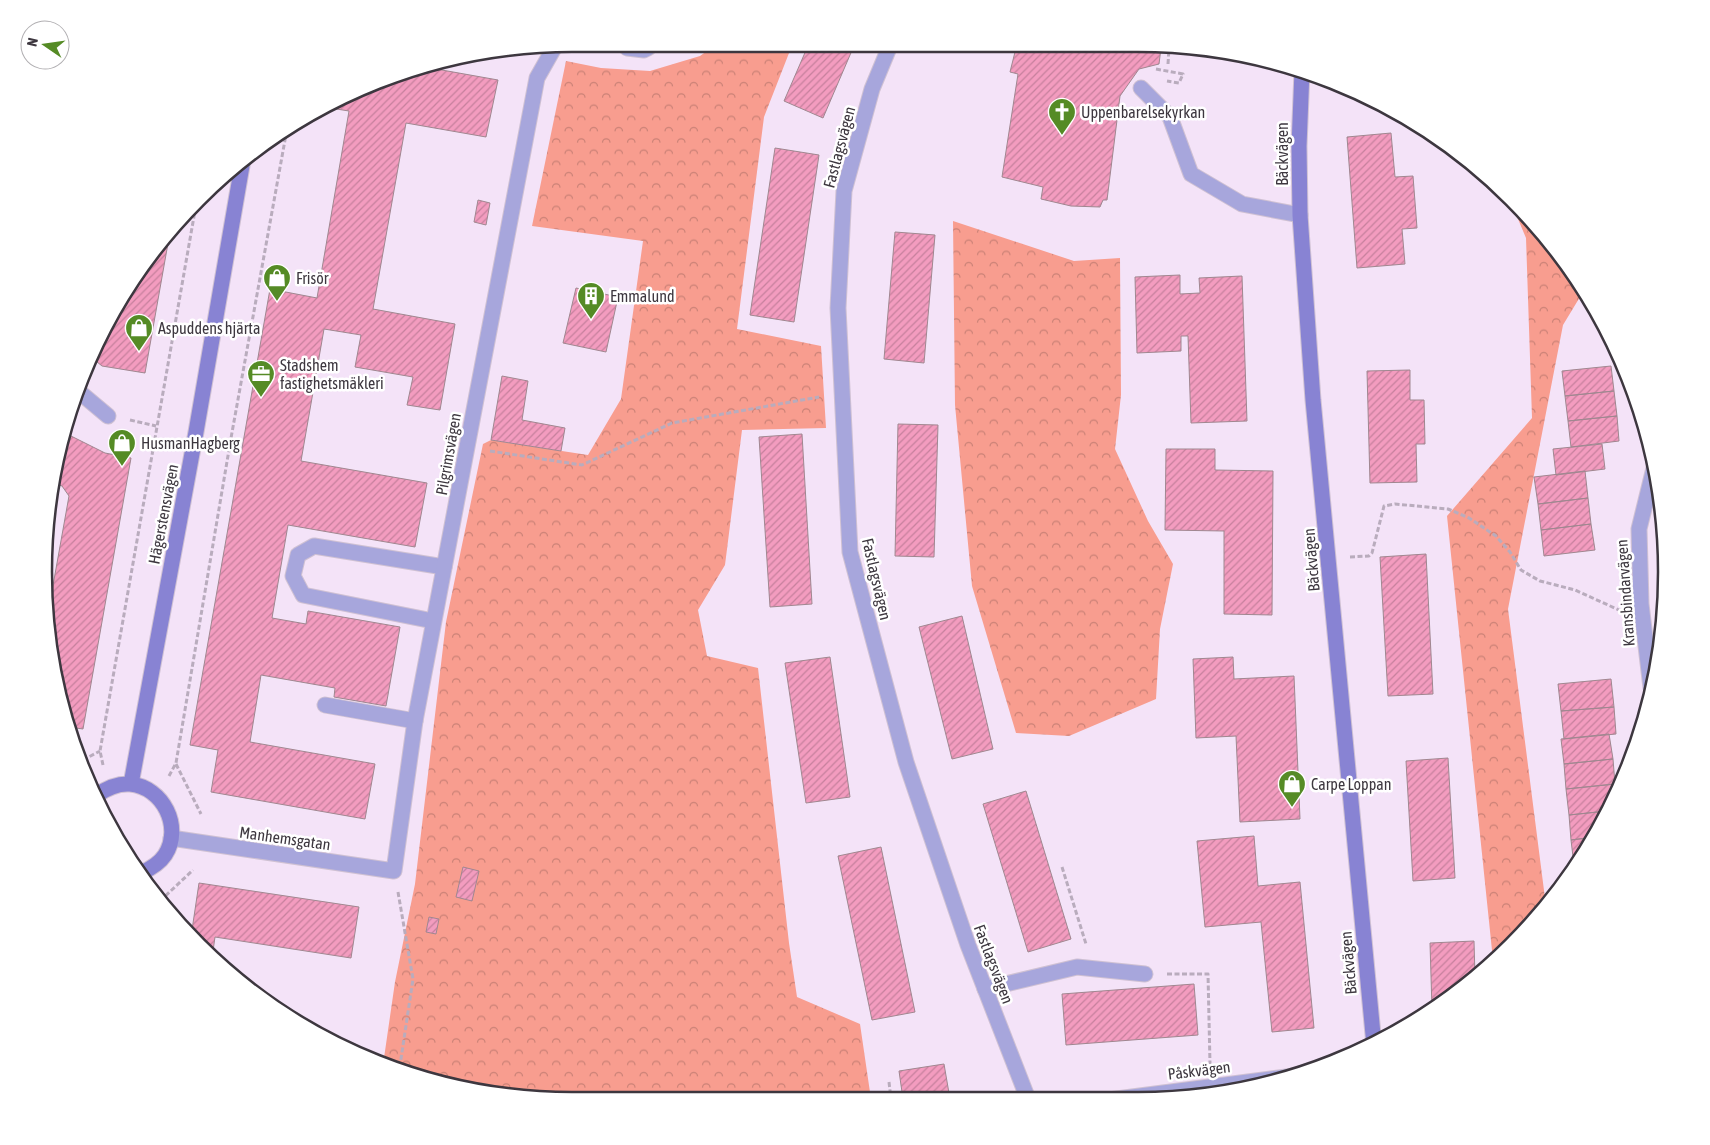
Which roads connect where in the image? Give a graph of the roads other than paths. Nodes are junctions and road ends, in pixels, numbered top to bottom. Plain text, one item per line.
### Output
1 (887, 52) edge
2 (551, 53) edge
3 (1302, 79) edge
4 (1141, 88) dead end
5 (241, 173) edge
6 (1300, 215) junction
7 (84, 396) edge
8 (108, 416) dead end
9 (1650, 484) edge
10 (444, 567) junction
11 (433, 621) junction
12 (1649, 669) edge
13 (325, 706) dead end
14 (415, 721) junction
15 (131, 784) junction
16 (102, 792) edge
17 (171, 838) junction
18 (147, 871) edge
19 (394, 871) joint
20 (1145, 974) road end
21 (985, 989) junction
22 (1373, 1036) edge
23 (1226, 1085) edge
24 (1196, 1089) edge
25 (1025, 1092) edge

1 - 21 street, Fastlagsvägen
2 - 10 street, Pilgrimsvägen
3 - 6 street, Bäckvägen
4 - 6 street
5 - 15 street, Hägerstensvägen
6 - 22 street, Bäckvägen
7 - 8 street
9 - 12 street, Kransbindarvägen
10 - 11 street, Pilgrimsvägen
10 - 11 street
11 - 14 street, Pilgrimsvägen
13 - 14 street
14 - 19 street, Pilgrimsvägen
15 - 16 street
15 - 17 street
17 - 18 street
17 - 19 street, Manhemsgatan
20 - 21 street
21 - 25 street, Fastlagsvägen
23 - 24 street, Påskvägen

